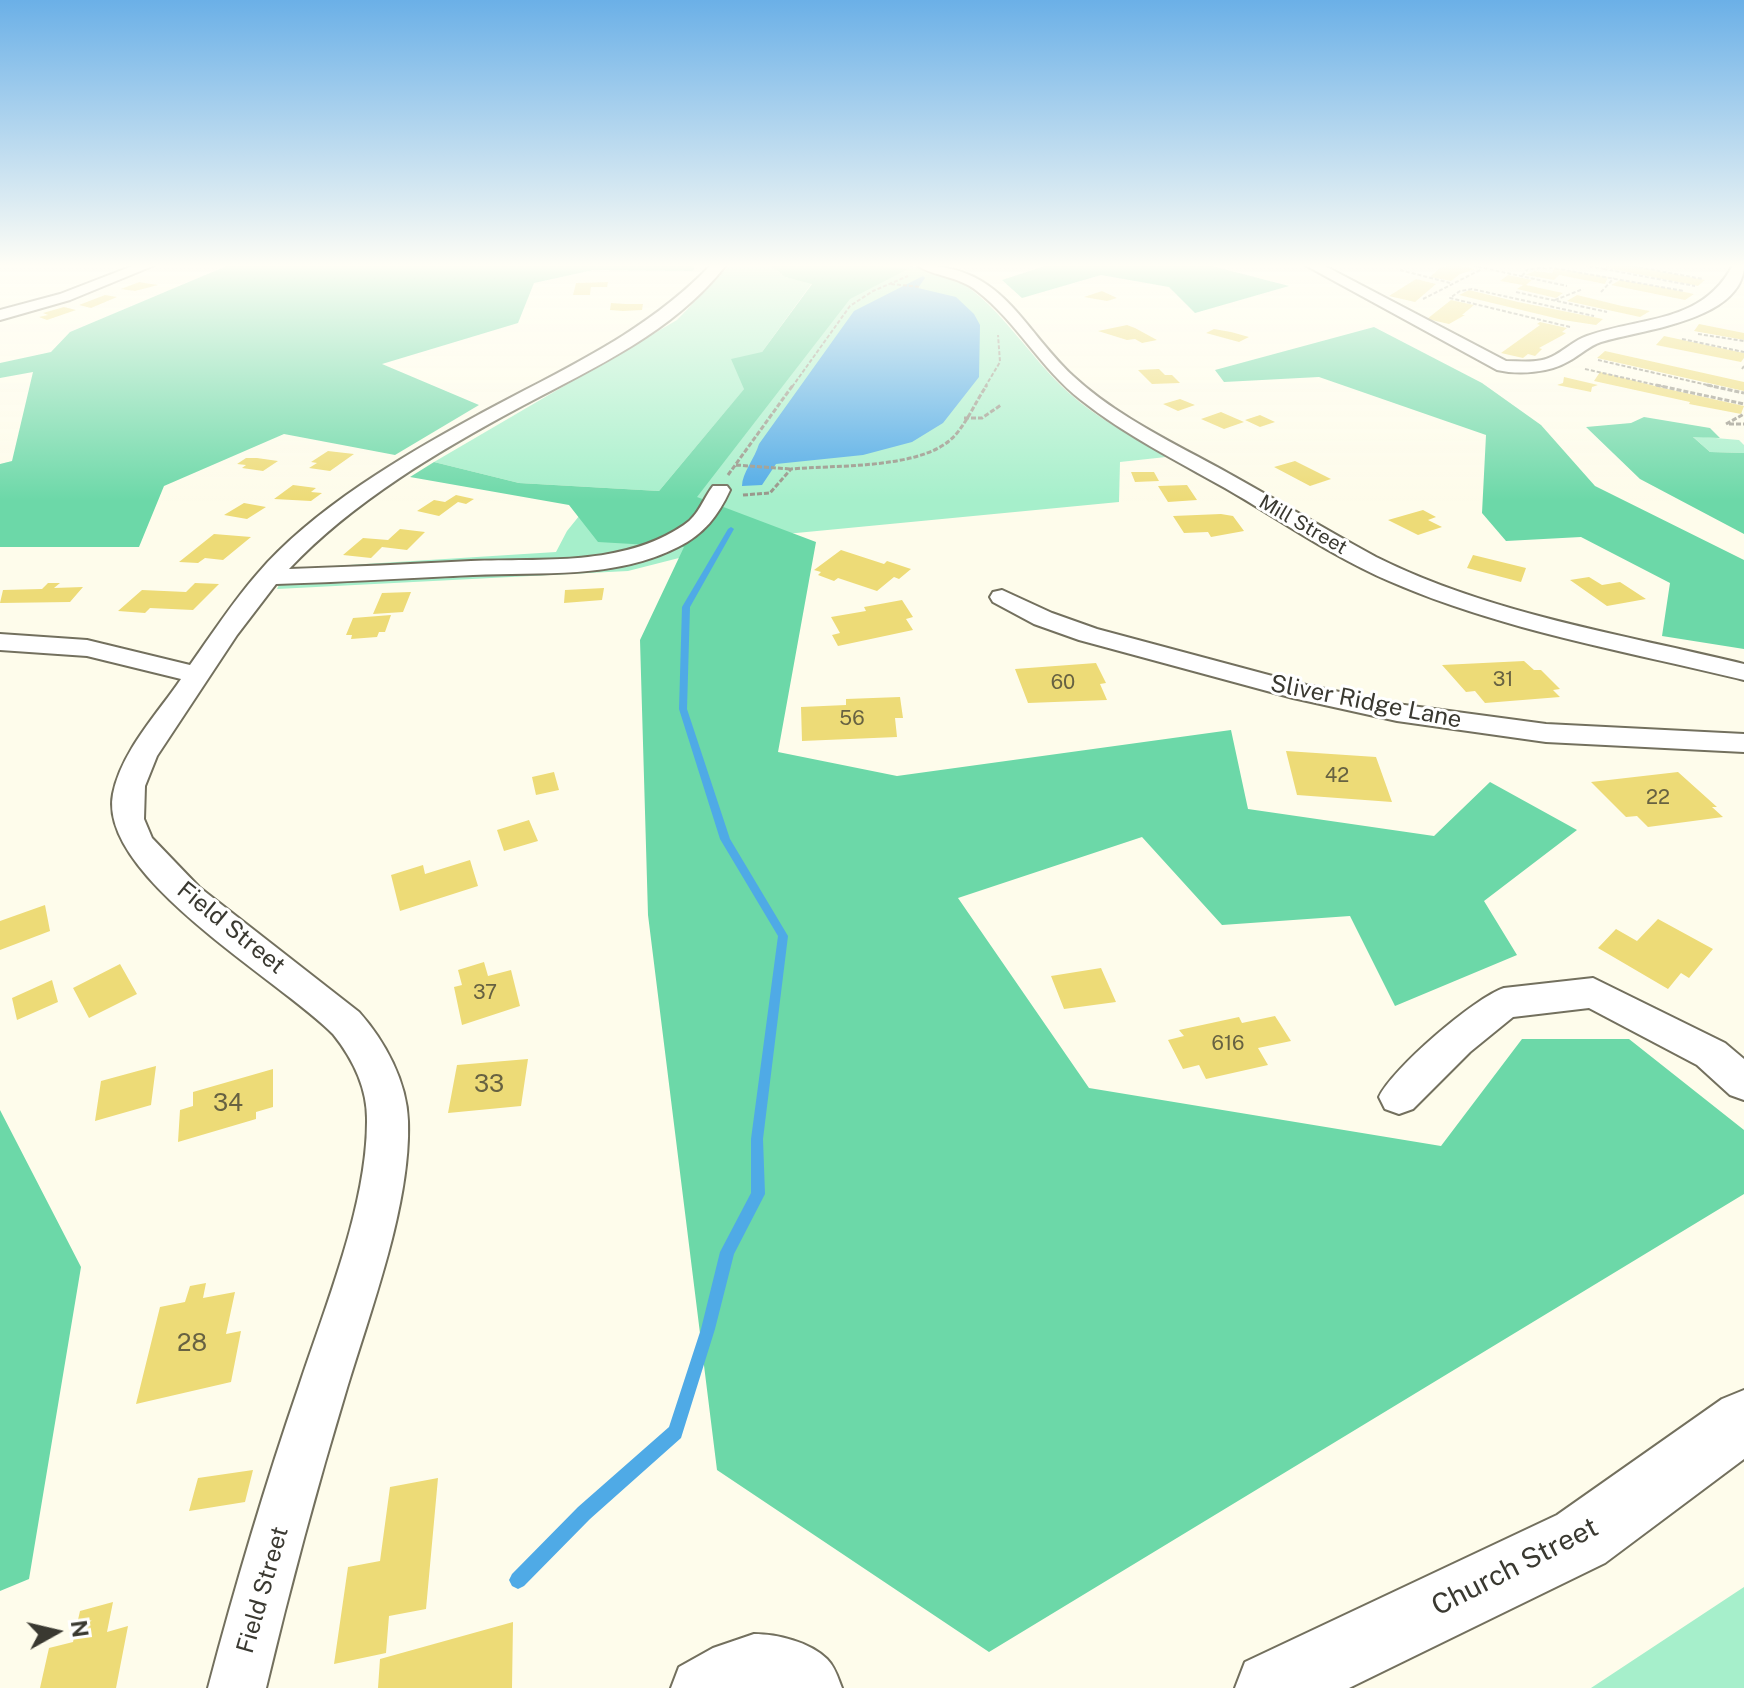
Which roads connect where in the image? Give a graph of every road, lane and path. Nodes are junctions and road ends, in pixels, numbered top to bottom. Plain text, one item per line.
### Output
1 (626, 344) edge
2 (821, 344) edge
3 (1000, 344) edge
4 (1036, 344) edge
5 (1460, 344) edge
6 (1584, 344) edge
7 (1706, 344) edge
8 (1744, 352) edge
9 (1563, 358) junction
10 (1578, 369) dead end
11 (1744, 393) edge
12 (1744, 404) edge
13 (1001, 405) dead end
14 (1744, 414) edge
15 (964, 418) junction
16 (1744, 424) edge
17 (735, 465) junction
18 (791, 469) junction
19 (719, 492) junction
20 (267, 577) junction
21 (1002, 597) dead end
22 (0, 642) edge
23 (1744, 672) edge
24 (199, 675) junction
25 (1744, 743) edge
26 (1744, 1083) edge
27 (1399, 1097) dead end
28 (1744, 1421) edge
29 (237, 1688) edge
30 (700, 1688) edge
31 (813, 1688) edge
32 (1271, 1688) edge

1 - 20 street, Field Street
2 - 17 path
3 - 15 path
4 - 23 street, Mill Street
5 - 9 street
6 - 9 street
7 - 8 path
9 - 11 path
10 - 12 path
13 - 15 path
14 - 16 path
15 - 18 path
17 - 18 path
17 - 19 path
18 - 19 path
19 - 20 street
20 - 24 street, Field Street
21 - 25 street, Sliver Ridge Lane
22 - 24 street
24 - 29 street, Field Street
26 - 27 street
28 - 32 main road, Church Street
30 - 31 street

